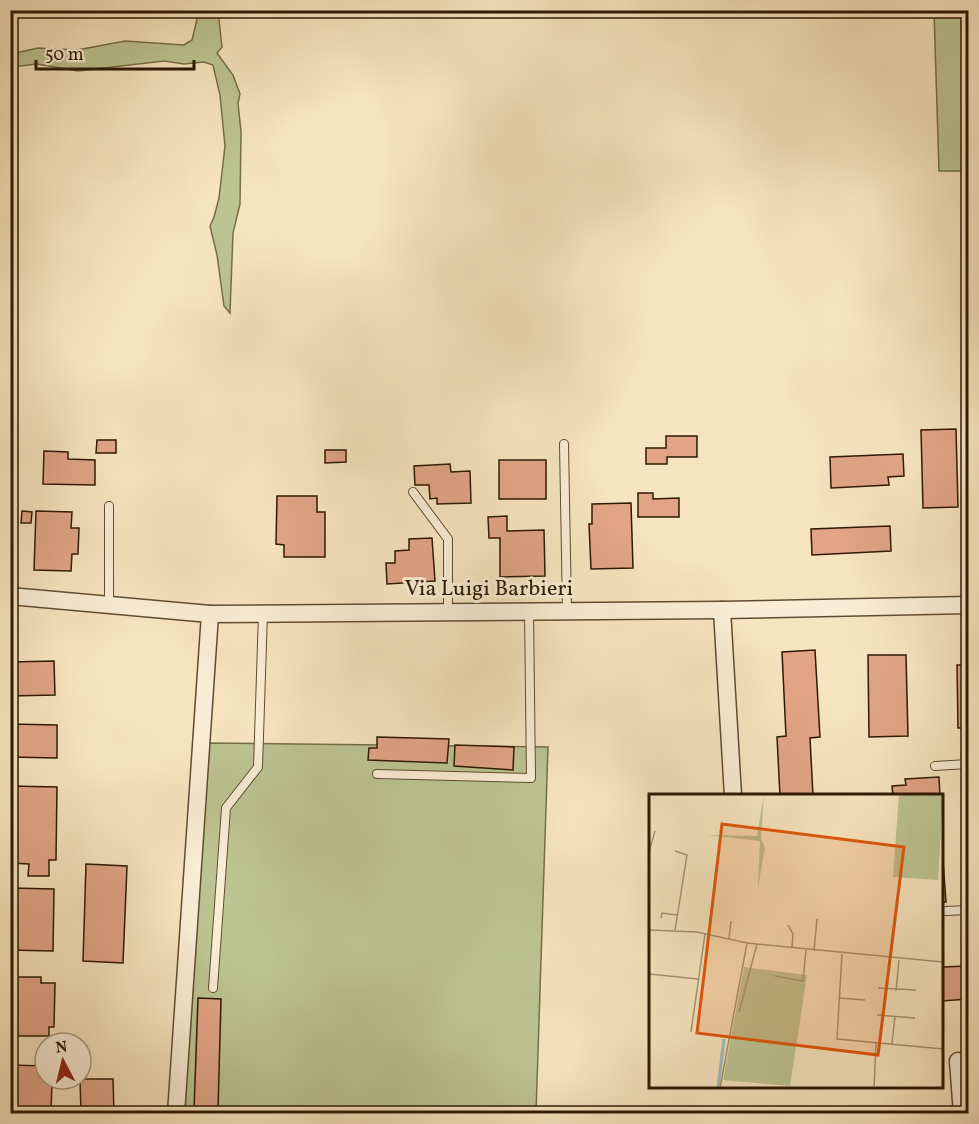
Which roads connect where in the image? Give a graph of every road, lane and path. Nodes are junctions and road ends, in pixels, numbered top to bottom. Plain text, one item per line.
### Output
1 (564, 444) dead end
2 (413, 492) dead end
3 (109, 506) dead end
4 (10, 596) edge
5 (969, 605) edge
6 (110, 606) junction
7 (722, 610) junction
8 (529, 611) junction
9 (567, 611) junction
10 (448, 612) junction
11 (263, 613) junction
12 (210, 614) junction
13 (969, 765) edge
14 (935, 766) dead end
15 (377, 774) dead end
16 (733, 794) edge
17 (969, 910) edge
18 (946, 911) dead end
19 (213, 988) dead end
20 (956, 1061) edge
21 (176, 1113) edge
22 (962, 1113) edge

1 - 9 lane
2 - 10 lane
3 - 6 lane
4 - 6 street, Via Luigi Barbieri
5 - 7 street, Via Luigi Barbieri
6 - 12 street, Via Luigi Barbieri
7 - 9 street, Via Luigi Barbieri
7 - 16 street
8 - 9 street, Via Luigi Barbieri
8 - 10 street, Via Luigi Barbieri
8 - 15 lane
10 - 11 street, Via Luigi Barbieri
11 - 12 street, Via Luigi Barbieri
11 - 19 lane
12 - 21 street
13 - 14 lane
17 - 18 lane
20 - 22 street

